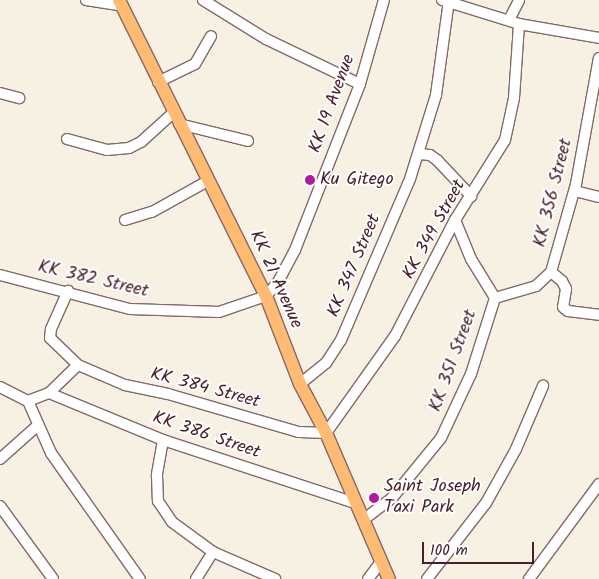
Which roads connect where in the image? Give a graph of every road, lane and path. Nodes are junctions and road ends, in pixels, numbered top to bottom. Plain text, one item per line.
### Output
1 (86, 0) edge
2 (203, 0) edge
3 (384, 0) edge
4 (447, 0) edge
5 (519, 0) edge
6 (120, 3) edge
7 (509, 20) junction
8 (520, 24) junction
9 (211, 36) dead end
10 (599, 38) edge
11 (599, 58) edge
12 (158, 82) junction
13 (360, 84) junction
14 (0, 93) edge
15 (19, 98) dead end
16 (176, 118) junction
17 (67, 139) dead end
18 (248, 141) dead end
19 (419, 154) junction
20 (208, 180) junction
21 (574, 190) junction
22 (471, 196) junction
23 (599, 197) edge
24 (125, 220) dead end
25 (455, 220) junction
26 (551, 272) junction
27 (0, 275) edge
28 (68, 291) junction
29 (266, 296) junction
30 (494, 298) junction
31 (599, 316) edge
32 (78, 366) junction
33 (300, 384) junction
34 (543, 386) dead end
35 (0, 387) edge
36 (49, 393) junction
37 (28, 402) junction
38 (37, 426) junction
39 (326, 433) junction
40 (163, 440) junction
41 (0, 459) edge
42 (599, 484) edge
43 (355, 503) junction
44 (0, 506) edge
45 (363, 520) junction
46 (213, 552) junction
47 (382, 562) junction
48 (53, 579) edge
49 (140, 579) edge
50 (196, 579) edge
51 (275, 579) edge
52 (368, 579) edge
53 (389, 579) edge
54 (428, 579) edge
55 (529, 579) edge

1 - 6 street
2 - 13 street
3 - 13 street, KK 19 Avenue
4 - 7 street
4 - 19 street, KK 347 Street
5 - 7 street
6 - 12 main road, KK 21 Avenue
7 - 8 street
8 - 10 street
8 - 22 street, KK 349 Street
9 - 12 street
11 - 21 street, KK 356 Street
12 - 16 main road, KK 21 Avenue
13 - 29 street, KK 19 Avenue
14 - 15 street
16 - 17 street
16 - 18 street
16 - 20 main road, KK 21 Avenue
19 - 22 street
19 - 33 street, KK 347 Street
20 - 24 street
20 - 29 main road, KK 21 Avenue
21 - 23 street
21 - 26 street, KK 356 Street
22 - 25 street, KK 349 Street
25 - 30 street, KK 351 Street
25 - 39 street, KK 349 Street
26 - 30 street, KK 356 Street
26 - 31 street
27 - 28 street, KK 382 Street
28 - 29 street, KK 382 Street
28 - 32 street
29 - 33 main road, KK 21 Avenue
30 - 45 street, KK 351 Street
32 - 36 street
32 - 39 street, KK 384 Street
33 - 39 main road, KK 21 Avenue
34 - 54 street
35 - 37 street
36 - 37 street
36 - 40 street, KK 386 Street
37 - 38 street
38 - 41 street
38 - 49 street
39 - 43 main road, KK 21 Avenue
40 - 43 street, KK 386 Street
40 - 46 street
42 - 55 street
43 - 45 main road, KK 21 Avenue
44 - 48 street
45 - 47 main road, KK 21 Avenue
46 - 50 street
46 - 51 street
47 - 52 street
47 - 53 main road, KK 21 Avenue

